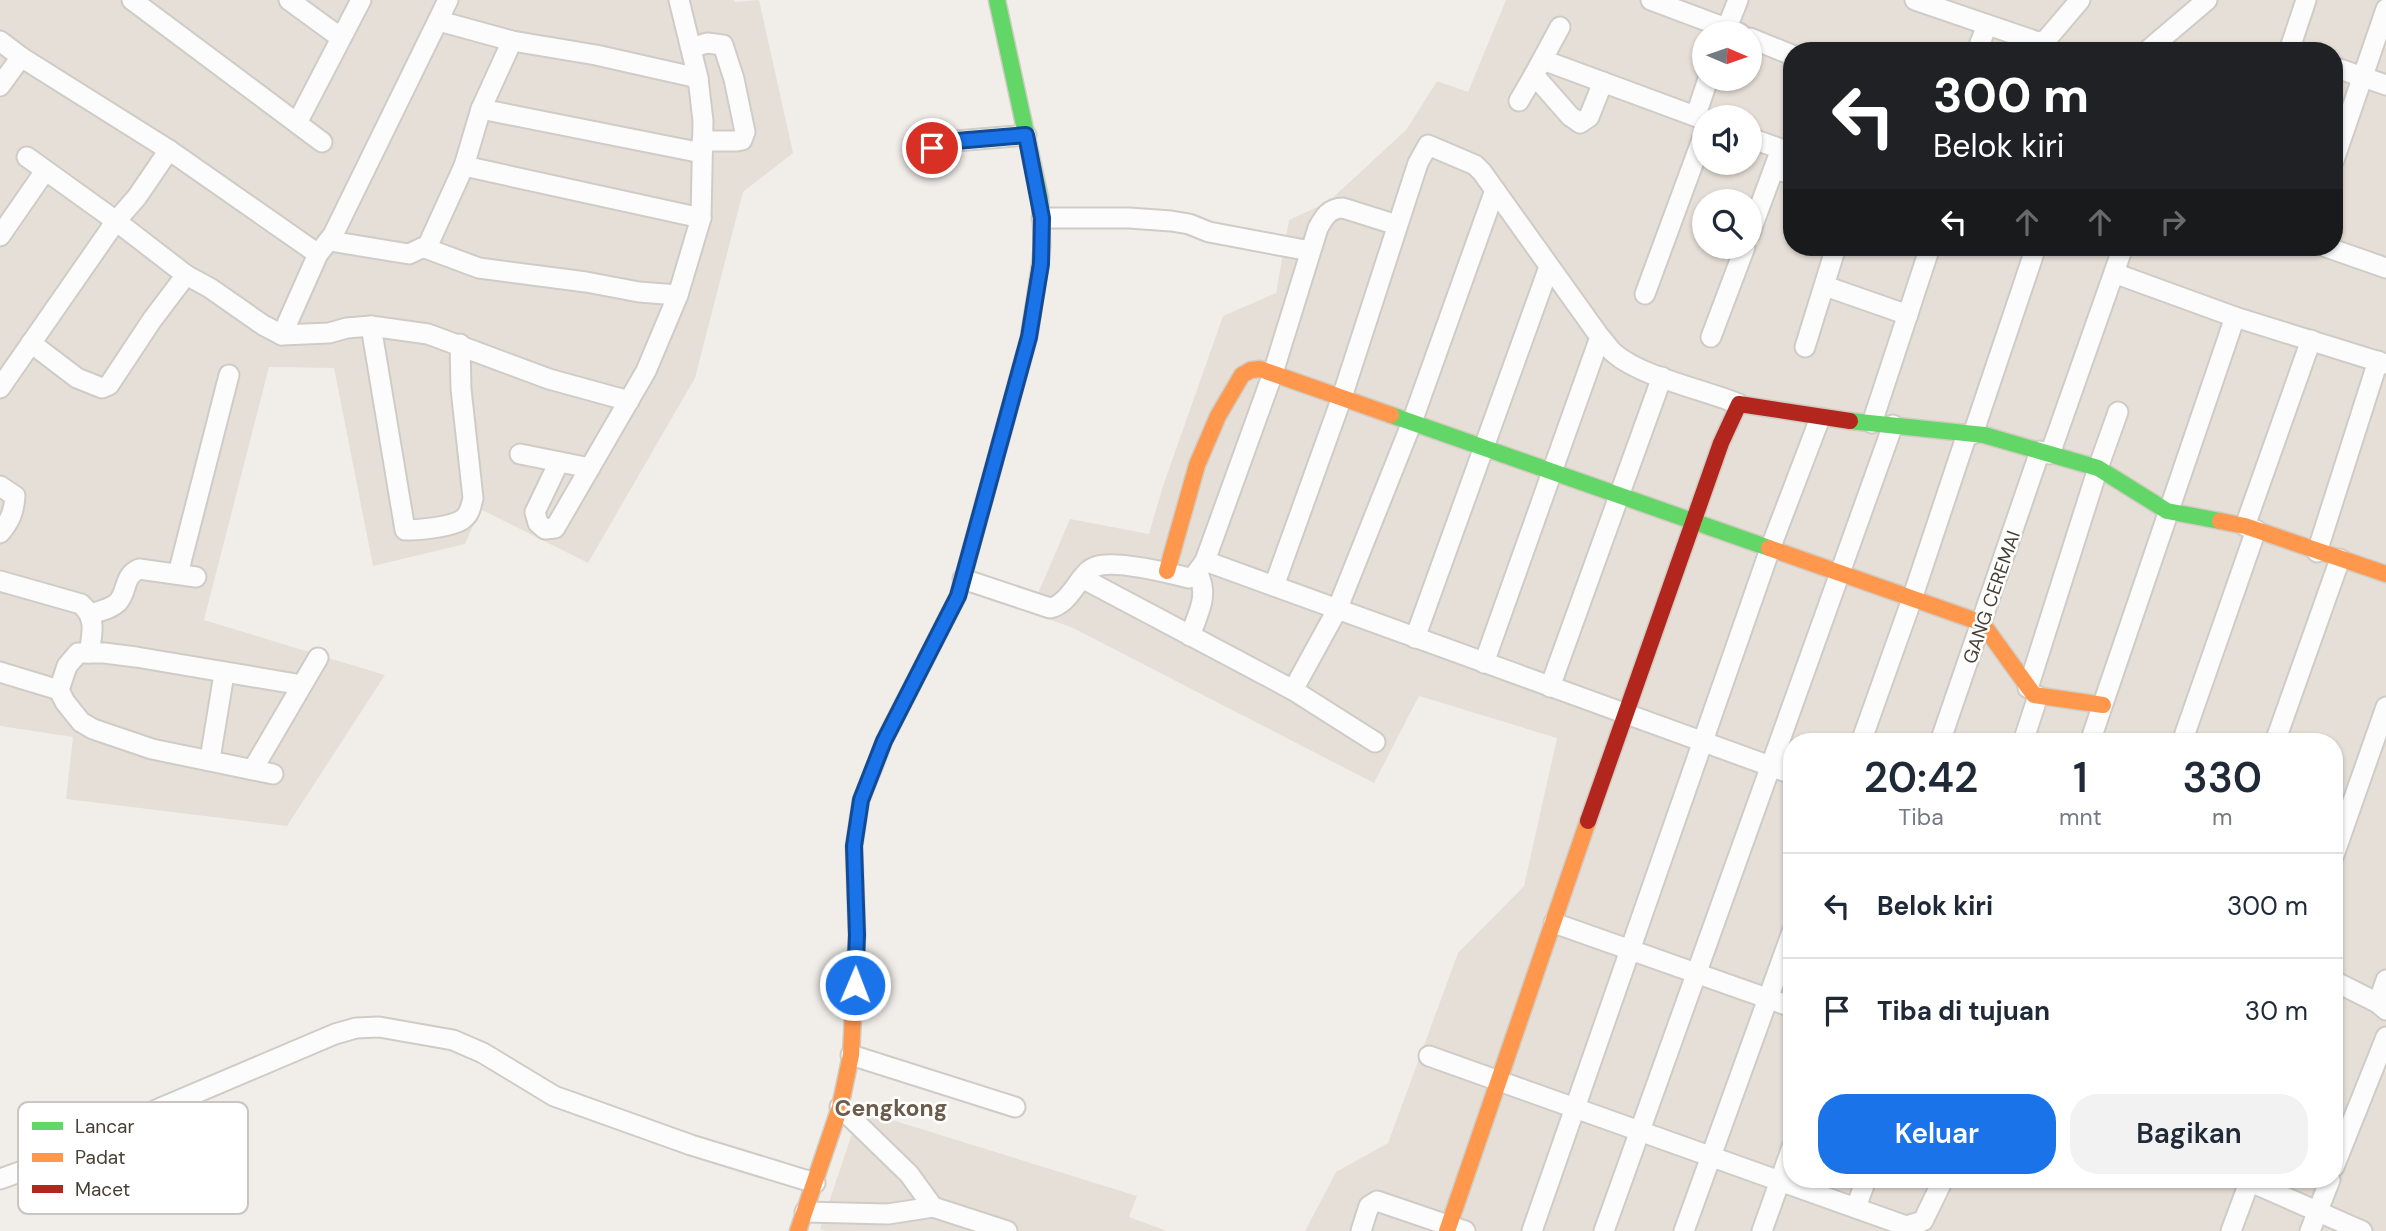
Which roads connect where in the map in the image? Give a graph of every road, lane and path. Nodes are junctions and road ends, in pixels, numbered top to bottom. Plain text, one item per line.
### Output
1 (132, 0) edge
2 (289, 0) edge
3 (361, 0) edge
4 (448, 0) edge
5 (679, 0) edge
6 (997, 0) edge
7 (1651, 0) edge
8 (1738, 0) edge
9 (1915, 0) edge
10 (2080, 0) edge
11 (2207, 0) edge
12 (2306, 0) edge
13 (2386, 9) edge
14 (439, 21) junction
15 (1703, 21) edge
16 (1733, 21) edge
17 (1987, 25) junction
18 (1560, 27) dead end
19 (341, 38) junction
20 (0, 41) edge
21 (512, 41) junction
22 (1980, 42) edge
23 (2160, 42) edge
24 (2292, 42) edge
25 (1762, 43) edge
26 (691, 48) junction
27 (1783, 51) edge
28 (21, 57) junction
29 (1539, 67) junction
30 (2343, 70) edge
31 (2363, 77) junction
32 (698, 78) junction
33 (1603, 82) junction
34 (2386, 85) edge
35 (0, 86) edge
36 (1519, 101) dead end
37 (481, 109) junction
38 (1692, 120) edge
39 (297, 123) junction
40 (2343, 134) edge
41 (1026, 135) junction
42 (322, 142) dead end
43 (1762, 142) edge
44 (702, 147) junction
45 (932, 148) dead end
46 (169, 150) junction
47 (27, 157) dead end
48 (1692, 157) edge
49 (464, 166) junction
50 (45, 171) junction
51 (1783, 171) edge
52 (1495, 190) junction
53 (1762, 210) edge
54 (701, 218) junction
55 (1042, 218) junction
56 (116, 221) junction
57 (1398, 225) junction
58 (0, 236) edge
59 (324, 248) junction
60 (425, 248) junction
61 (1310, 251) junction
62 (2343, 251) edge
63 (1833, 256) edge
64 (1927, 256) edge
65 (2033, 256) edge
66 (2120, 256) edge
67 (1740, 259) edge
68 (2384, 262) edge
69 (1549, 267) junction
70 (2114, 273) junction
71 (186, 275) junction
72 (1825, 286) junction
73 (1645, 294) dead end
74 (678, 295) junction
75 (1908, 315) junction
76 (2235, 317) junction
77 (371, 326) junction
78 (282, 335) junction
79 (1600, 337) junction
80 (1711, 337) dead end
81 (2311, 340) junction
82 (31, 343) junction
83 (460, 344) junction
84 (1805, 347) dead end
85 (2382, 362) edge
86 (1273, 373) junction
87 (229, 376) dead end
88 (1662, 377) junction
89 (0, 388) edge
90 (1342, 397) junction
91 (629, 401) junction
92 (1739, 404) junction
93 (2118, 412) dead end
94 (1820, 418) junction
95 (1412, 422) junction
96 (1872, 423) junction
97 (1893, 425) junction
98 (1970, 434) junction
99 (1483, 447) junction
100 (2045, 453) junction
101 (520, 454) dead end
102 (559, 462) junction
103 (590, 468) junction
104 (2098, 468) junction
105 (1552, 471) junction
106 (0, 486) edge
107 (1619, 495) junction
108 (2167, 511) junction
109 (1694, 522) junction
110 (2250, 528) junction
111 (0, 533) edge
112 (1770, 549) junction
113 (2318, 552) junction
114 (2340, 559) junction
115 (1201, 567) junction
116 (1167, 571) junction
117 (1840, 573) junction
118 (2386, 573) edge
119 (1082, 578) junction
120 (963, 579) junction
121 (0, 581) edge
122 (1274, 586) junction
123 (1913, 599) junction
124 (1337, 610) junction
125 (91, 614) junction
126 (1982, 624) junction
127 (1190, 636) junction
128 (1415, 638) junction
129 (89, 653) junction
130 (318, 657) dead end
131 (1484, 663) junction
132 (0, 672) edge
133 (224, 674) junction
134 (302, 685) junction
135 (1550, 687) junction
136 (59, 690) junction
137 (1293, 690) junction
138 (2033, 692) junction
139 (2103, 705) junction
140 (2386, 707) edge
141 (1626, 714) junction
142 (1783, 733) edge
143 (1783, 733) edge
144 (1864, 733) edge
145 (1943, 733) edge
146 (2025, 733) edge
147 (2093, 733) edge
148 (2185, 733) edge
149 (2278, 733) edge
150 (1375, 742) dead end
151 (1703, 742) junction
152 (209, 759) junction
153 (1771, 767) junction
154 (253, 769) junction
155 (1783, 771) edge
156 (273, 774) dead end
157 (2343, 829) edge
158 (1554, 923) junction
159 (1631, 950) junction
160 (1783, 958) edge
161 (1697, 973) junction
162 (2386, 980) edge
163 (2343, 986) edge
164 (1768, 999) junction
165 (1783, 1004) edge
166 (2382, 1006) edge
167 (2386, 1037) edge
168 (851, 1055) junction
169 (1429, 1056) dead end
170 (1497, 1081) junction
171 (175, 1102) edge
172 (840, 1107) junction
173 (1015, 1107) dead end
174 (1576, 1108) junction
175 (1640, 1132) junction
176 (2343, 1144) edge
177 (1712, 1157) junction
178 (1783, 1170) edge
179 (18, 1173) edge
180 (0, 1179) edge
181 (1779, 1180) junction
182 (1783, 1181) edge
183 (815, 1183) junction
184 (1802, 1188) edge
185 (1863, 1188) edge
186 (1940, 1188) edge
187 (2245, 1188) edge
188 (2266, 1188) edge
189 (2326, 1188) edge
190 (933, 1207) junction
191 (1856, 1207) junction
192 (2317, 1211) junction
193 (805, 1212) junction
194 (1453, 1229) edge
195 (798, 1231) edge
196 (1007, 1231) edge
197 (1361, 1231) edge
198 (1532, 1231) edge
199 (1604, 1231) edge
200 (1684, 1231) edge
201 (1762, 1231) edge
202 (2231, 1231) edge
203 (2310, 1231) edge
204 (2362, 1231) edge

1 - 39 street
2 - 19 street
3 - 19 street
4 - 14 street
5 - 26 street
6 - 41 street
7 - 15 street
8 - 16 street
9 - 17 street
10 - 17 street
11 - 23 street
12 - 24 street
13 - 31 street
14 - 21 street
14 - 59 street
17 - 22 street
18 - 29 street
19 - 39 street
20 - 28 street
21 - 32 street
21 - 37 street
25 - 27 street
26 - 32 street
26 - 44 street
28 - 35 street
28 - 46 street
29 - 33 street
29 - 33 street
29 - 36 street
30 - 31 street
31 - 34 street
31 - 40 street
32 - 44 street
33 - 38 street
37 - 44 street
37 - 49 street
39 - 42 street
41 - 45 street
41 - 55 street
43 - 51 street
44 - 54 street
46 - 56 street
46 - 59 street
47 - 50 street
48 - 73 street
49 - 54 street
49 - 60 street
50 - 56 street
50 - 58 street
51 - 53 street
52 - 57 street
52 - 69 street
52 - 95 street
54 - 74 street
55 - 61 street
55 - 120 street
56 - 71 street
56 - 82 street
57 - 61 street
57 - 90 street
59 - 60 street
59 - 78 street
60 - 74 street
61 - 86 street
62 - 68 street
63 - 72 street
64 - 75 street
65 - 98 street
66 - 70 street, GANG CEREMAI
67 - 80 street
69 - 79 street
69 - 99 street
70 - 76 street
70 - 100 street, GANG CEREMAI
71 - 78 street
71 - 82 street
72 - 75 street
72 - 84 street
74 - 91 street
75 - 96 street
76 - 81 street
76 - 108 street
77 - 78 street
77 - 83 street
77 - 83 street
79 - 88 street
79 - 105 street
81 - 85 street
81 - 110 street
82 - 89 street
83 - 91 street
85 - 113 street
86 - 90 street
86 - 115 street
86 - 116 street
87 - 125 street
88 - 92 street
88 - 107 street
90 - 95 street
90 - 122 street
91 - 103 street
92 - 94 street
92 - 109 street
93 - 104 street
94 - 96 street
94 - 112 street
95 - 99 street
95 - 124 street
96 - 97 street
97 - 98 street
97 - 117 street
98 - 100 street
98 - 123 street
99 - 105 street
99 - 128 street
100 - 104 street
100 - 126 street, GANG CEREMAI
101 - 102 street
102 - 103 street
102 - 103 street
104 - 108 street
104 - 138 street
105 - 107 street
105 - 131 street
106 - 111 street
107 - 109 street
107 - 135 street
108 - 110 street
108 - 139 street
109 - 112 street
109 - 141 street
110 - 113 street
110 - 148 street
112 - 117 street
112 - 151 street
113 - 114 street
114 - 118 street
114 - 149 street
115 - 116 street
115 - 122 street
115 - 127 street
116 - 119 street
117 - 123 street
117 - 142 street
119 - 120 street
119 - 127 street
120 - 168 street
121 - 125 street
122 - 124 street
123 - 126 street
123 - 144 street
124 - 128 street
124 - 137 street
125 - 129 street
126 - 138 street
126 - 145 street, GANG CEREMAI
127 - 137 street
128 - 131 street
129 - 133 street
129 - 136 street
130 - 134 street
131 - 135 street
132 - 136 street
133 - 134 street
133 - 152 street
134 - 154 street
135 - 141 street
136 - 152 street
137 - 150 street
138 - 139 street
138 - 146 street
139 - 147 street
140 - 157 street
141 - 151 street
141 - 158 street
143 - 153 street
151 - 153 street
151 - 159 street
152 - 154 street
153 - 155 street
153 - 161 street
154 - 156 street
158 - 159 street
158 - 170 street
159 - 161 street
159 - 174 street
160 - 164 street
161 - 164 street
161 - 175 street
162 - 166 street
163 - 166 street
164 - 165 street
164 - 177 street
167 - 176 street
168 - 172 street
168 - 173 street
169 - 170 street
170 - 174 street
170 - 194 street
171 - 183 street
172 - 183 street
172 - 190 street
174 - 175 street
174 - 198 street
175 - 177 street
175 - 199 street
177 - 181 street
177 - 200 street
178 - 181 street
179 - 180 street
181 - 182 street
181 - 201 street
183 - 193 street
184 - 191 street
185 - 191 street
186 - 191 street
187 - 202 street
188 - 192 street
189 - 192 street
190 - 193 street
190 - 196 street
192 - 203 street
192 - 204 street
193 - 195 street
194 - 197 street

